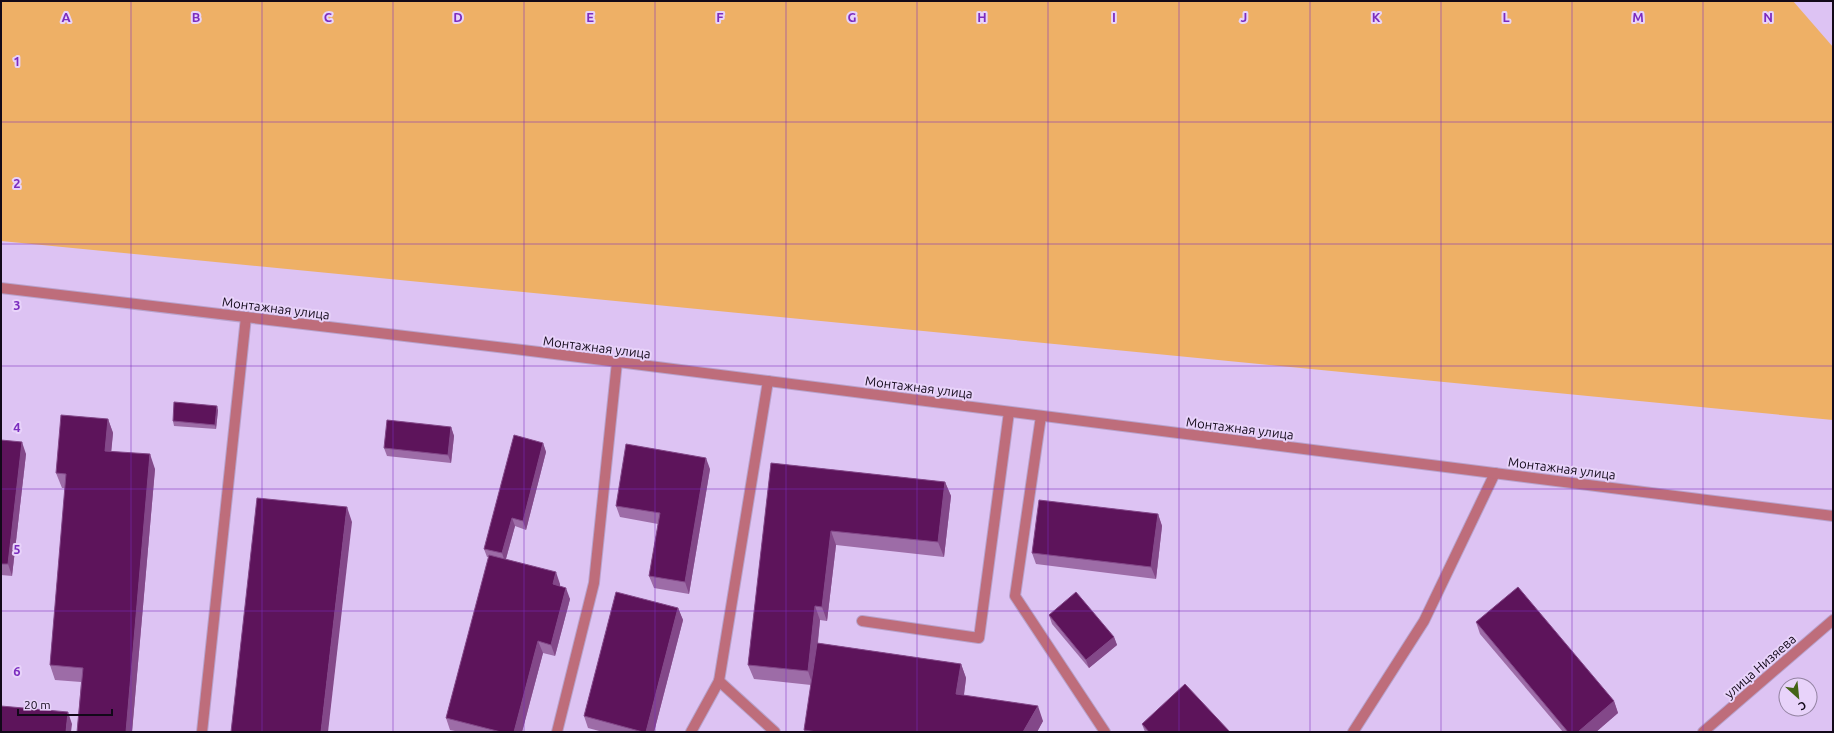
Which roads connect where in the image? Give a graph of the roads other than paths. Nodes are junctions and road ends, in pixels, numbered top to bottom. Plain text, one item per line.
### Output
1 (1, 288) edge
2 (246, 317) junction
3 (617, 362) junction
4 (768, 381) junction
5 (1009, 412) junction
6 (1041, 416) junction
7 (1495, 473) junction
8 (1833, 516) edge
9 (1833, 620) edge
10 (862, 621) dead end
11 (719, 681) junction
12 (202, 732) edge
13 (557, 732) edge
14 (691, 732) edge
15 (775, 732) edge
16 (1105, 732) edge
17 (1353, 732) edge
18 (1703, 732) edge

1 - 2 street, Монтажная улица
2 - 3 street, Монтажная улица
2 - 12 street
3 - 4 street, Монтажная улица
3 - 13 street
4 - 5 street, Монтажная улица
4 - 11 street
5 - 6 street, Монтажная улица
5 - 10 street
6 - 7 street, Монтажная улица
6 - 16 street
7 - 8 street, Монтажная улица
7 - 17 street
9 - 18 street, улица Низяева
11 - 14 street
11 - 15 street

